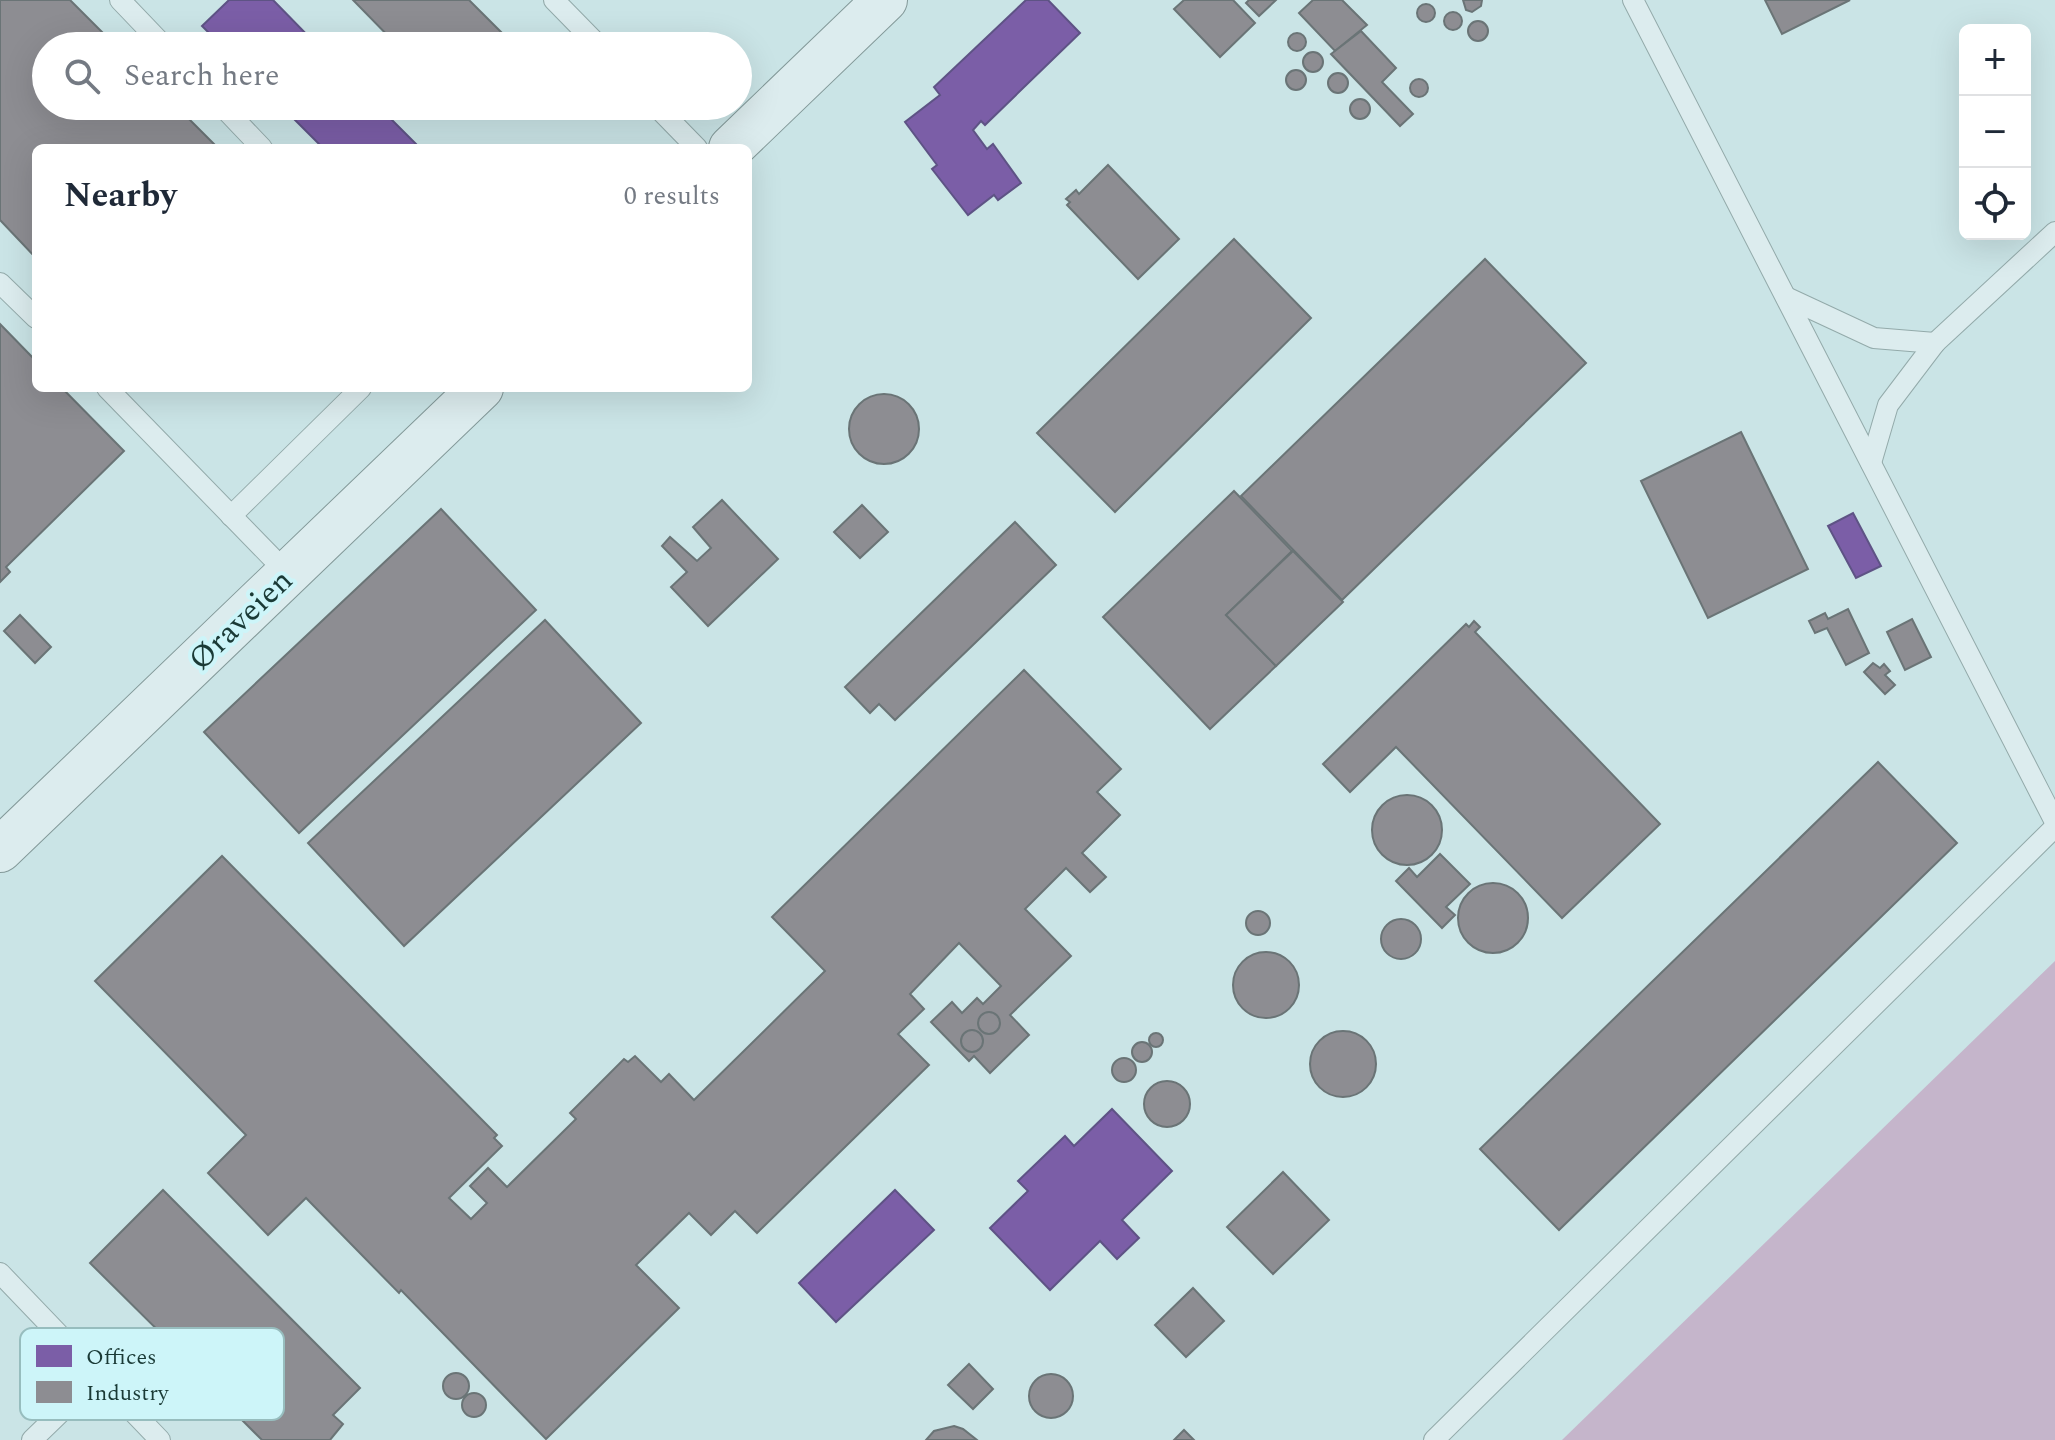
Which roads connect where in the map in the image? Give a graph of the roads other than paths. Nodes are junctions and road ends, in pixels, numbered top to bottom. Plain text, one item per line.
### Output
1 (120, 0) edge
2 (554, 0) edge
3 (885, 0) edge
4 (1633, 0) edge
5 (151, 32) edge
6 (585, 32) edge
7 (235, 120) edge
8 (670, 120) edge
9 (258, 144) edge
10 (693, 144) edge
11 (735, 144) edge
12 (2055, 232) edge
13 (0, 283) edge
14 (1786, 297) junction
15 (32, 314) edge
16 (1935, 343) junction
17 (111, 392) edge
18 (357, 392) edge
19 (477, 392) edge
20 (1871, 463) junction
21 (231, 516) junction
22 (287, 573) junction
23 (2055, 825) edge
24 (0, 850) edge
25 (0, 1273) edge
26 (53, 1328) edge
27 (53, 1420) edge
28 (141, 1420) edge
29 (32, 1440) edge
30 (160, 1440) edge
31 (1434, 1440) edge

1 - 5 lane
2 - 6 lane
3 - 11 street
4 - 14 lane
7 - 9 lane
8 - 10 lane
12 - 16 lane
13 - 15 lane
14 - 16 lane
14 - 20 lane
16 - 20 lane
17 - 21 lane
18 - 21 lane
19 - 22 street, Øraveien
20 - 23 lane
21 - 22 lane
22 - 24 street, Øraveien
23 - 31 lane
25 - 26 lane
27 - 29 lane
28 - 30 lane

